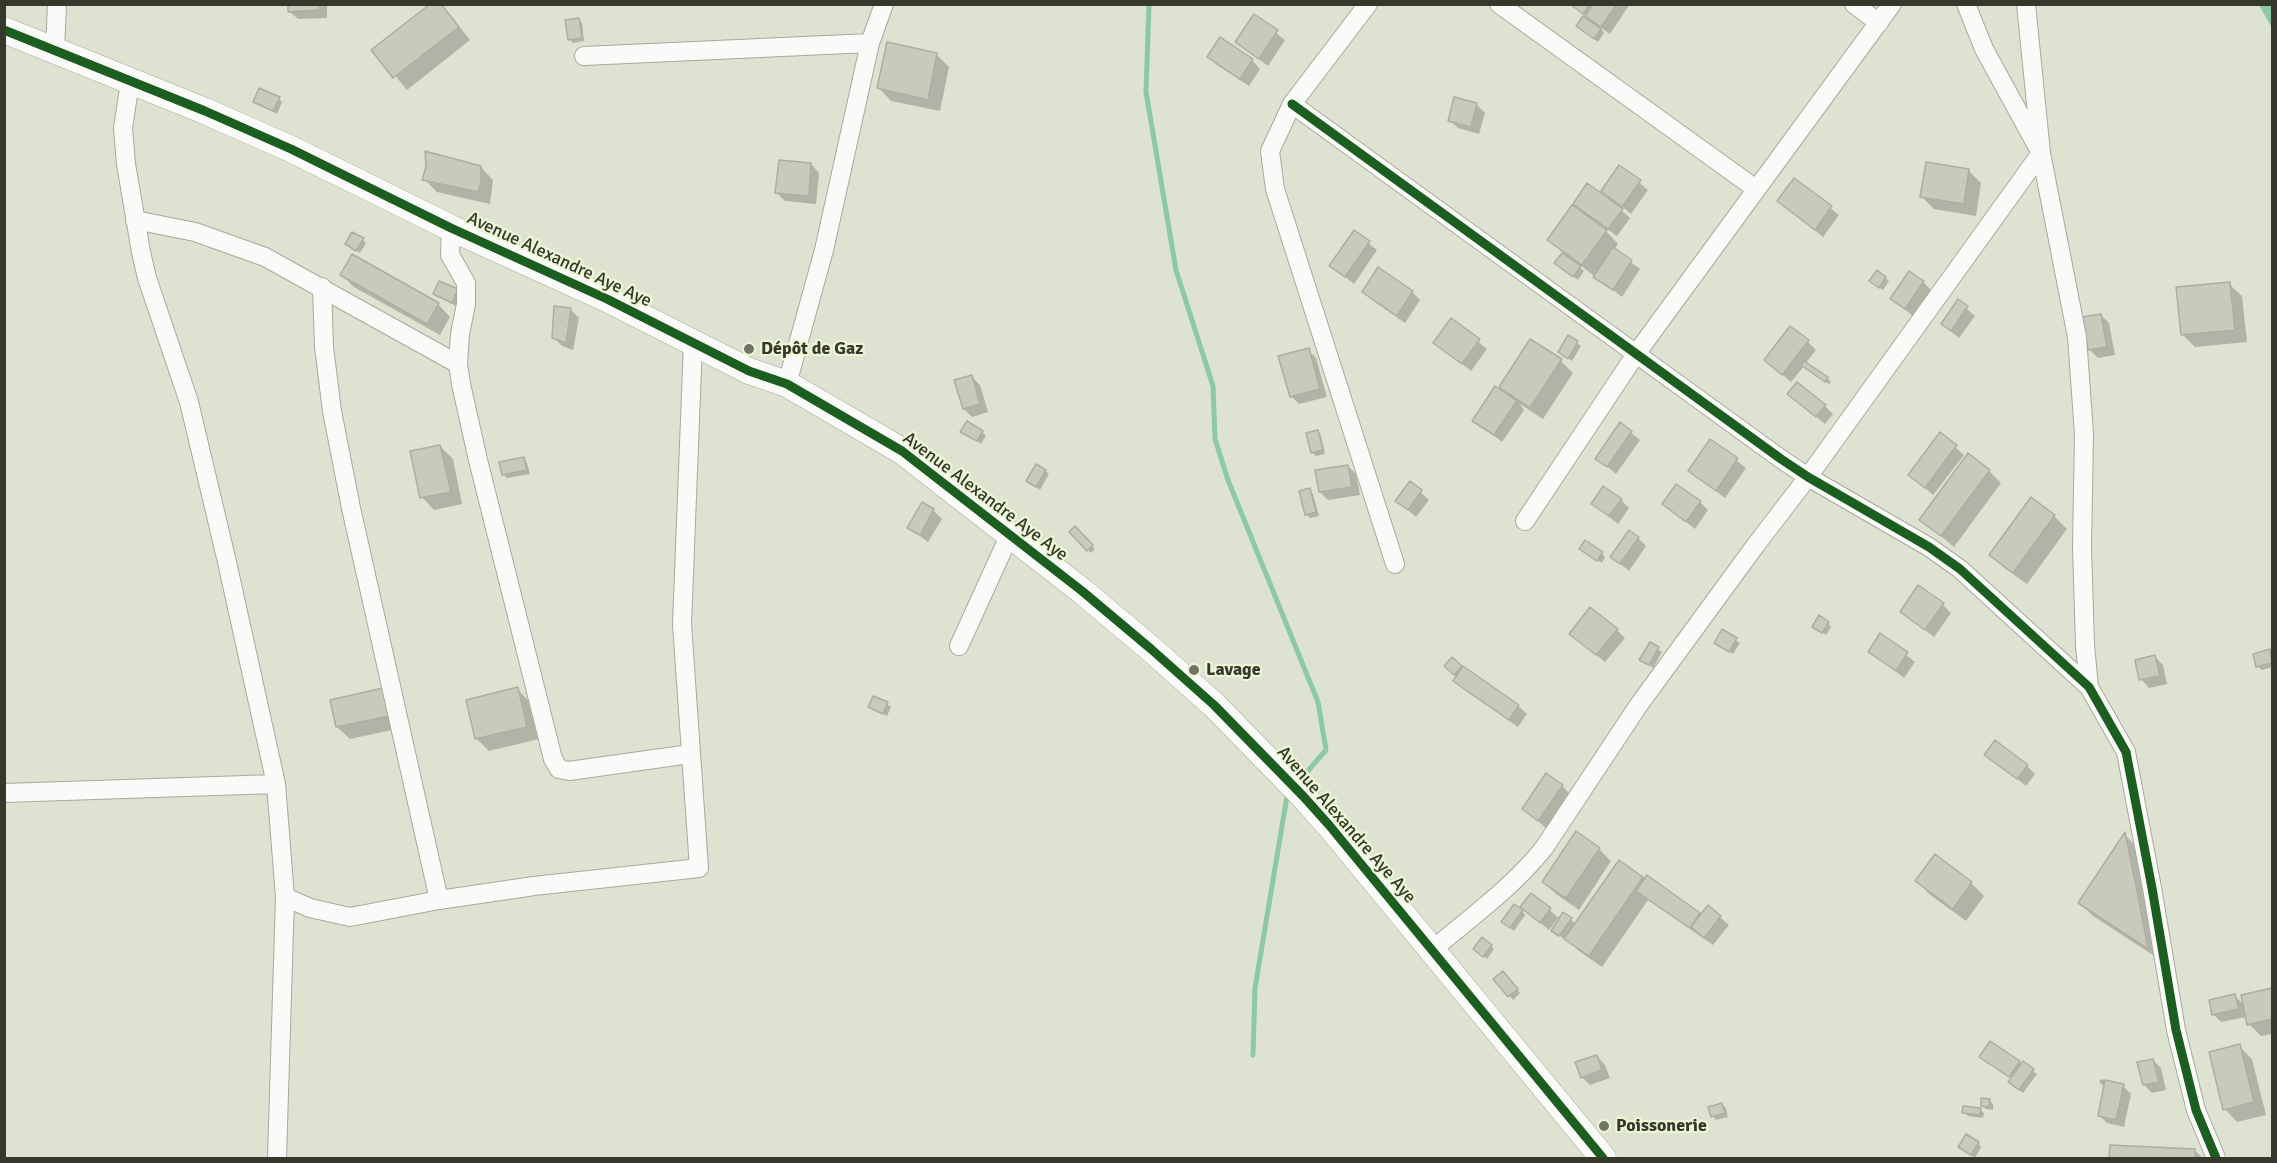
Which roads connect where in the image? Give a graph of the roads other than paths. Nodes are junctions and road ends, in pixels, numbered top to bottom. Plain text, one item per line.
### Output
1 (57, 4) edge
2 (884, 4) edge
3 (1368, 4) edge
4 (1499, 4) edge
5 (1854, 4) edge
6 (1892, 4) edge
7 (1966, 4) edge
8 (2026, 4) edge
9 (1879, 23) junction
10 (4, 30) edge
11 (870, 43) junction
12 (55, 50) junction
13 (584, 56) dead end
14 (130, 82) junction
15 (1292, 104) junction
16 (2041, 153) junction
17 (1756, 189) junction
18 (135, 220) junction
19 (451, 228) junction
20 (322, 287) junction
21 (693, 343) junction
22 (1636, 354) junction
23 (458, 364) junction
24 (787, 384) junction
25 (1808, 477) junction
26 (1525, 521) dead end
27 (1010, 534) junction
28 (1395, 564) dead end
29 (959, 646) dead end
30 (2089, 687) junction
31 (690, 754) junction
32 (276, 784) junction
33 (4, 793) edge
34 (285, 897) junction
35 (439, 900) junction
36 (1432, 950) junction
37 (277, 1158) edge
38 (1603, 1158) edge
39 (2216, 1158) edge

1 - 12 street
2 - 11 street
3 - 15 street
4 - 17 street
5 - 9 street
6 - 9 street
7 - 16 street
8 - 16 street
9 - 17 street
10 - 12 street, Avenue Alexandre Aye Aye
11 - 13 street
11 - 24 street
12 - 14 street, Avenue Alexandre Aye Aye
14 - 18 street
14 - 19 street, Avenue Alexandre Aye Aye
15 - 22 street
15 - 28 street
16 - 25 street
16 - 30 street
17 - 22 street
18 - 20 street
18 - 32 street
19 - 21 street, Avenue Alexandre Aye Aye
19 - 23 street
20 - 23 street
20 - 35 street
21 - 24 street, Avenue Alexandre Aye Aye
21 - 31 street
22 - 25 street
22 - 26 street
23 - 31 street
24 - 27 street, Avenue Alexandre Aye Aye
25 - 30 street
25 - 36 street
27 - 29 street
27 - 36 street, Avenue Alexandre Aye Aye
30 - 39 street
31 - 35 street
32 - 33 street
32 - 34 street
34 - 35 street
34 - 37 street
36 - 38 street, Avenue Alexandre Aye Aye

